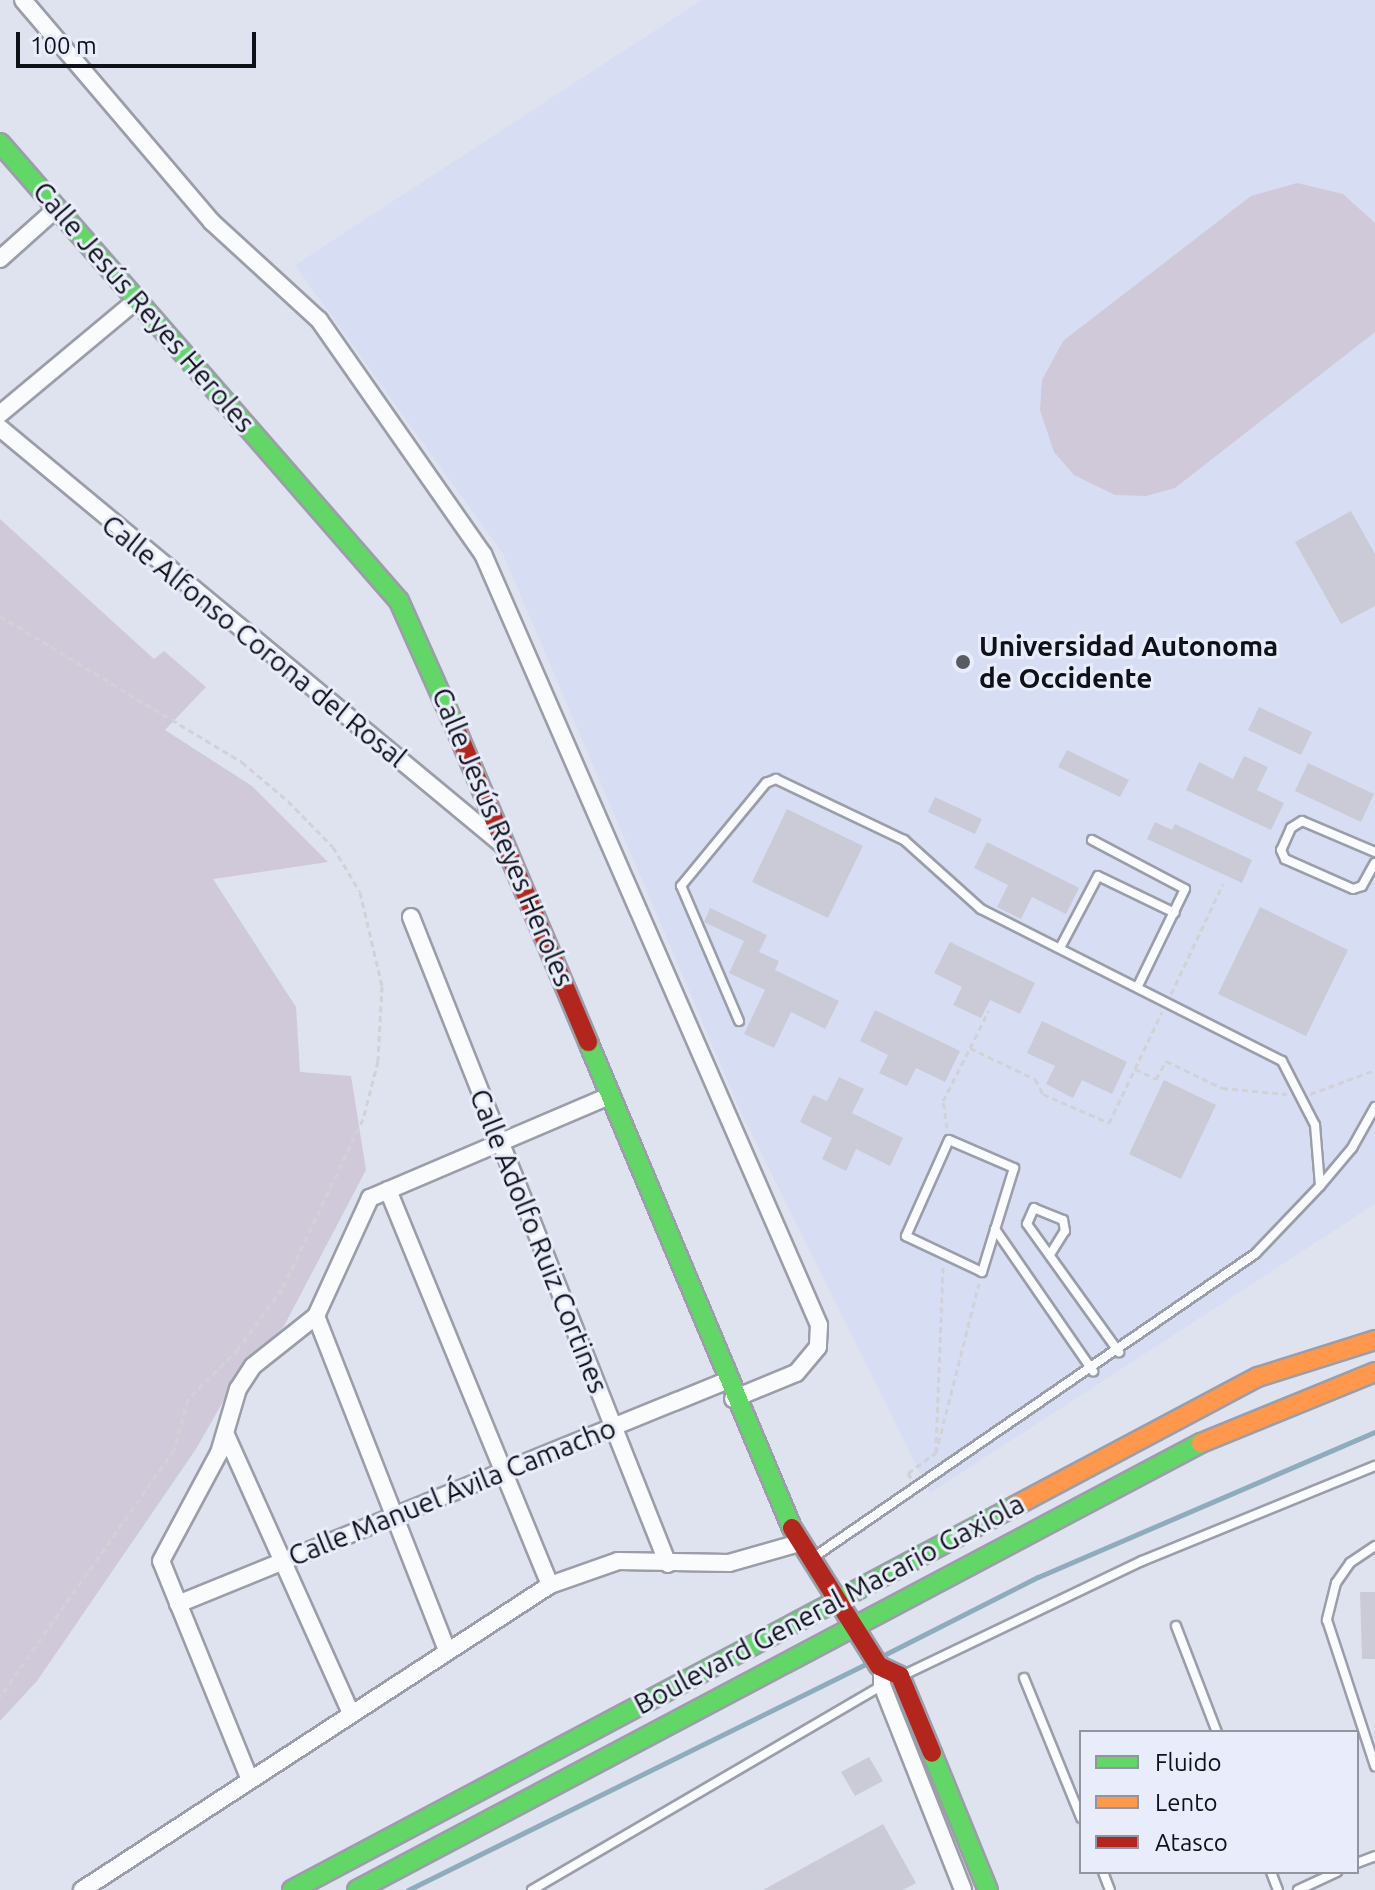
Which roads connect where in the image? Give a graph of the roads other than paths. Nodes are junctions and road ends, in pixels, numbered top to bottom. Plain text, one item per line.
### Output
1 (23, 0) edge
2 (0, 143) edge
3 (57, 208) junction
4 (0, 259) edge
5 (137, 300) junction
6 (0, 414) edge
7 (0, 428) edge
8 (1092, 840) dead end
9 (510, 851) junction
10 (1375, 852) edge
11 (1375, 863) edge
12 (1175, 913) junction
13 (411, 917) dead end
14 (1060, 948) junction
15 (1138, 986) junction
16 (739, 1021) dead end
17 (611, 1095) junction
18 (1375, 1107) edge
19 (497, 1145) junction
20 (1320, 1186) junction
21 (388, 1190) junction
22 (995, 1229) junction
23 (1051, 1253) junction
24 (316, 1316) junction
25 (1375, 1340) edge
26 (1119, 1352) junction
27 (1093, 1371) junction
28 (1375, 1372) edge
29 (726, 1381) junction
30 (733, 1399) junction
31 (616, 1425) junction
32 (226, 1435) junction
33 (1375, 1466) edge
34 (504, 1471) junction
35 (391, 1517) junction
36 (799, 1543) junction
37 (1375, 1546) edge
38 (285, 1560) junction
39 (808, 1561) junction
40 (668, 1564) junction
41 (550, 1585) junction
42 (831, 1601) junction
43 (178, 1604) junction
44 (1176, 1626) dead end
45 (856, 1636) junction
46 (447, 1650) junction
47 (881, 1674) junction
48 (900, 1676) junction
49 (1024, 1678) dead end
50 (351, 1713) junction
51 (1216, 1730) edge
52 (1375, 1766) edge
53 (250, 1780) junction
54 (1079, 1813) edge
55 (1333, 1874) edge
56 (82, 1890) edge
57 (292, 1890) edge
58 (357, 1890) edge
59 (532, 1890) edge
60 (963, 1890) edge
61 (988, 1890) edge
62 (1298, 1890) edge

1 - 30 street
2 - 3 main road, Calle Jesús Reyes Heroles
3 - 4 street
3 - 5 main road, Calle Jesús Reyes Heroles
5 - 6 street
5 - 9 main road, Calle Jesús Reyes Heroles
7 - 9 street, Calle Alfonso Corona del Rosal
8 - 12 lane
9 - 17 main road, Calle Jesús Reyes Heroles
10 - 11 lane
12 - 14 lane
12 - 15 lane
13 - 19 street, Calle Adolfo Ruiz Cortines
14 - 15 lane
14 - 16 lane
15 - 20 lane
17 - 19 street
17 - 29 main road, Calle Jesús Reyes Heroles
18 - 20 lane
19 - 21 street
19 - 31 street, Calle Adolfo Ruiz Cortines
20 - 26 lane
21 - 24 street
21 - 34 street
22 - 22 lane
22 - 27 lane
23 - 23 lane
23 - 26 lane
24 - 32 street
24 - 35 street
25 - 42 main road, Boulevard General Macario Gaxiola
26 - 27 lane
27 - 39 lane
28 - 45 main road, Boulevard General Macario Gaxiola
29 - 30 main road, Calle Jesús Reyes Heroles
29 - 31 street, Calle Manuel Ávila Camacho
30 - 36 main road, Calle Jesús Reyes Heroles
31 - 34 street, Calle Manuel Ávila Camacho
31 - 40 street, Calle Adolfo Ruiz Cortines
32 - 38 street
32 - 43 street
33 - 48 lane
34 - 35 street, Calle Manuel Ávila Camacho
34 - 41 street
35 - 38 street, Calle Manuel Ávila Camacho
35 - 46 street
36 - 39 main road, Calle Jesús Reyes Heroles
36 - 40 street
37 - 52 lane
38 - 43 street, Calle Manuel Ávila Camacho
38 - 50 street
39 - 42 main road, Calle Jesús Reyes Heroles
40 - 41 street
41 - 46 street
42 - 45 main road, Calle Jesús Reyes Heroles
42 - 57 main road, Boulevard General Macario Gaxiola
43 - 53 street
44 - 51 lane
45 - 47 main road, Calle Jesús Reyes Heroles
45 - 58 main road, Boulevard General Macario Gaxiola
46 - 50 street
47 - 48 main road
47 - 59 lane
47 - 60 street, Calle Jesús Reyes Heroles
48 - 61 main road
49 - 54 lane
50 - 53 street
53 - 56 street
55 - 62 lane

